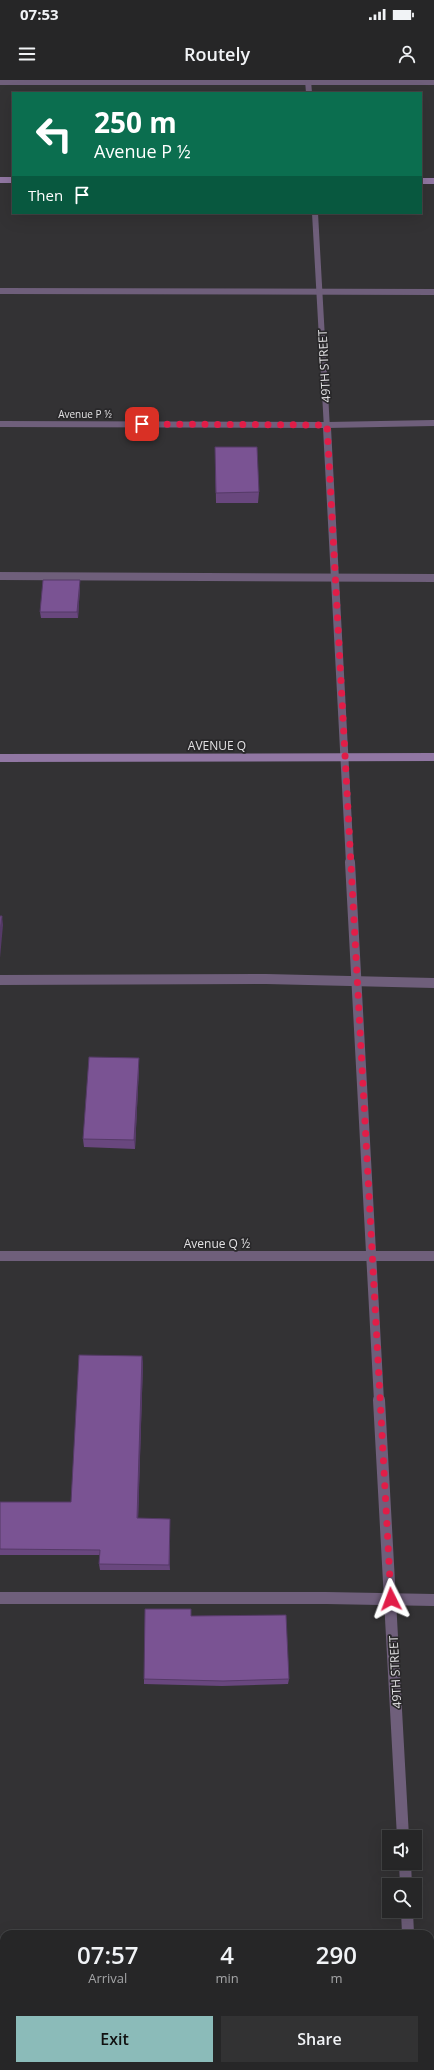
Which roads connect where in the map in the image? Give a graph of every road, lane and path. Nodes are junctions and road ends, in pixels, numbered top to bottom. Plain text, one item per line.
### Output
1 (0, 82) edge
2 (308, 82) edge
3 (434, 82) edge
4 (309, 92) edge
5 (0, 180) edge
6 (12, 180) edge
7 (422, 181) edge
8 (434, 181) edge
9 (315, 214) edge
10 (0, 291) edge
11 (320, 292) junction
12 (434, 292) edge
13 (434, 423) edge
14 (0, 424) edge
15 (327, 425) junction
16 (0, 576) edge
17 (335, 578) junction
18 (434, 578) edge
19 (345, 757) junction
20 (434, 757) edge
21 (0, 758) edge
22 (0, 980) edge
23 (357, 981) junction
24 (434, 983) edge
25 (372, 1255) junction
26 (0, 1256) edge
27 (434, 1256) edge
28 (0, 1598) edge
29 (391, 1599) junction
30 (434, 1600) edge
31 (403, 1830) edge
32 (407, 1918) edge
33 (408, 1930) edge

1 - 2 street
2 - 3 street
2 - 4 street
5 - 6 street
7 - 8 street
9 - 11 street, 49TH STREET
10 - 11 street
11 - 12 street
11 - 15 street, 49TH STREET
13 - 15 street, Avenue P ½
14 - 15 street, Avenue P ½
15 - 17 street, 49TH STREET
16 - 17 street
17 - 18 street
17 - 19 street, 49TH STREET
19 - 20 street, AVENUE Q
19 - 21 street, AVENUE Q
19 - 23 street, 49TH STREET
22 - 23 street
23 - 24 street
23 - 25 street, 49TH STREET
25 - 26 street, Avenue Q ½
25 - 27 street, Avenue Q ½
25 - 29 street, 49TH STREET
28 - 29 street
29 - 30 street
29 - 31 street, 49TH STREET
32 - 33 street

